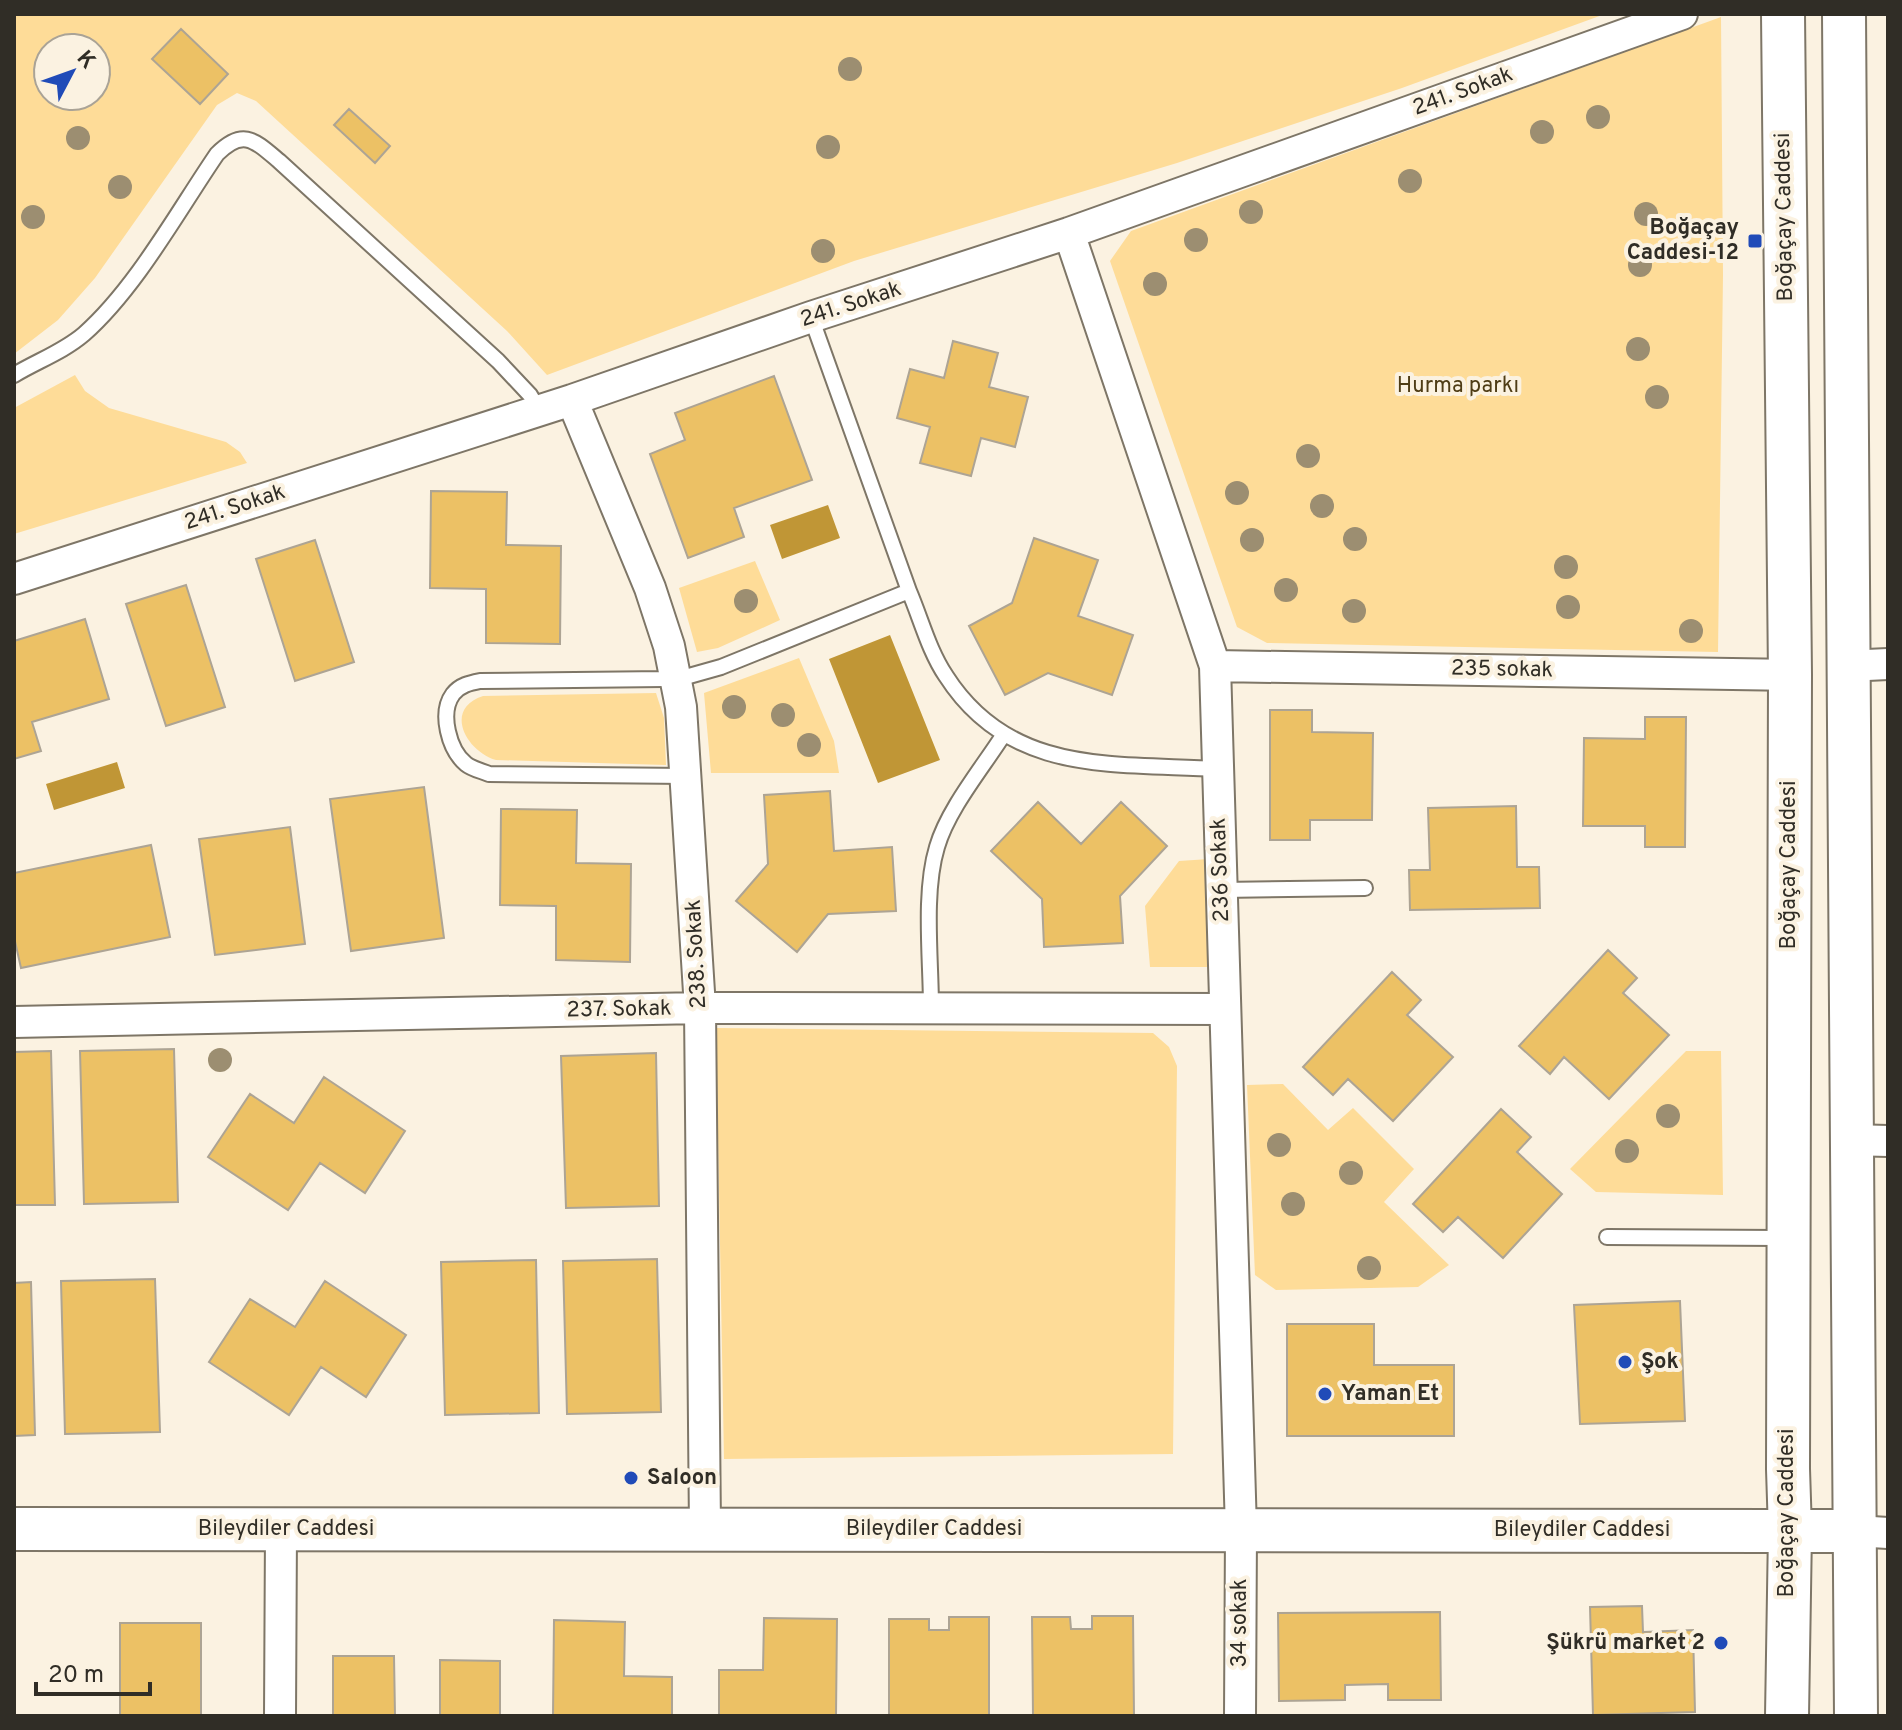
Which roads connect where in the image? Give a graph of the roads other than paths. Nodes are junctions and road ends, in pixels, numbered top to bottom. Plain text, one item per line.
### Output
1 (1682, 14) edge
2 (1783, 14) edge
3 (1844, 14) edge
4 (1069, 233) junction
5 (811, 317) junction
6 (14, 375) edge
7 (572, 400) junction
8 (539, 410) junction
9 (14, 579) edge
10 (909, 591) junction
11 (1888, 664) edge
12 (1215, 666) junction
13 (1846, 666) junction
14 (1790, 675) junction
15 (676, 678) junction
16 (1004, 734) junction
17 (1218, 769) junction
18 (687, 776) junction
19 (1365, 888) dead end
20 (1221, 890) junction
21 (700, 1008) junction
22 (931, 1008) junction
23 (1225, 1009) junction
24 (14, 1022) edge
25 (1869, 1141) edge
26 (1607, 1237) dead end
27 (1788, 1238) junction
28 (705, 1528) junction
29 (14, 1529) edge
30 (281, 1529) junction
31 (1241, 1530) junction
32 (1790, 1531) junction
33 (1871, 1532) edge
34 (280, 1716) edge
35 (1240, 1716) edge
36 (1787, 1716) edge
37 (1856, 1716) edge

1 - 4 street, 241. Sokak
2 - 14 main road, Boğaçay Caddesi
3 - 13 main road
4 - 5 street, 241. Sokak
4 - 12 street, 236 Sokak
5 - 7 street, 241. Sokak
5 - 10 lane
6 - 8 lane
7 - 8 street, 241. Sokak
7 - 15 street, 238. Sokak
8 - 9 street, 241. Sokak
10 - 15 lane
10 - 16 lane
11 - 13 street
12 - 14 street, 235 sokak
12 - 17 street, 236 Sokak
13 - 25 main road
14 - 27 main road, Boğaçay Caddesi
15 - 18 street, 238. Sokak
15 - 18 lane
16 - 17 lane
16 - 22 lane
17 - 20 street, 236 Sokak
18 - 21 street, 238. Sokak
19 - 20 lane
20 - 23 street, 236 Sokak
21 - 22 street, 237. Sokak
21 - 24 street, 237. Sokak
21 - 28 street, 238. Sokak
22 - 23 street, 237. Sokak
23 - 31 street, 236 Sokak
25 - 33 main road
26 - 27 lane
27 - 32 main road, Boğaçay Caddesi
28 - 30 main road, Bileydiler Caddesi
28 - 31 main road, Bileydiler Caddesi
29 - 30 main road, Bileydiler Caddesi
30 - 34 street
31 - 32 main road, Bileydiler Caddesi
31 - 35 street, 34 sokak
32 - 33 main road, Bileydiler Caddesi
32 - 36 main road, Boğaçay Caddesi
33 - 37 main road

